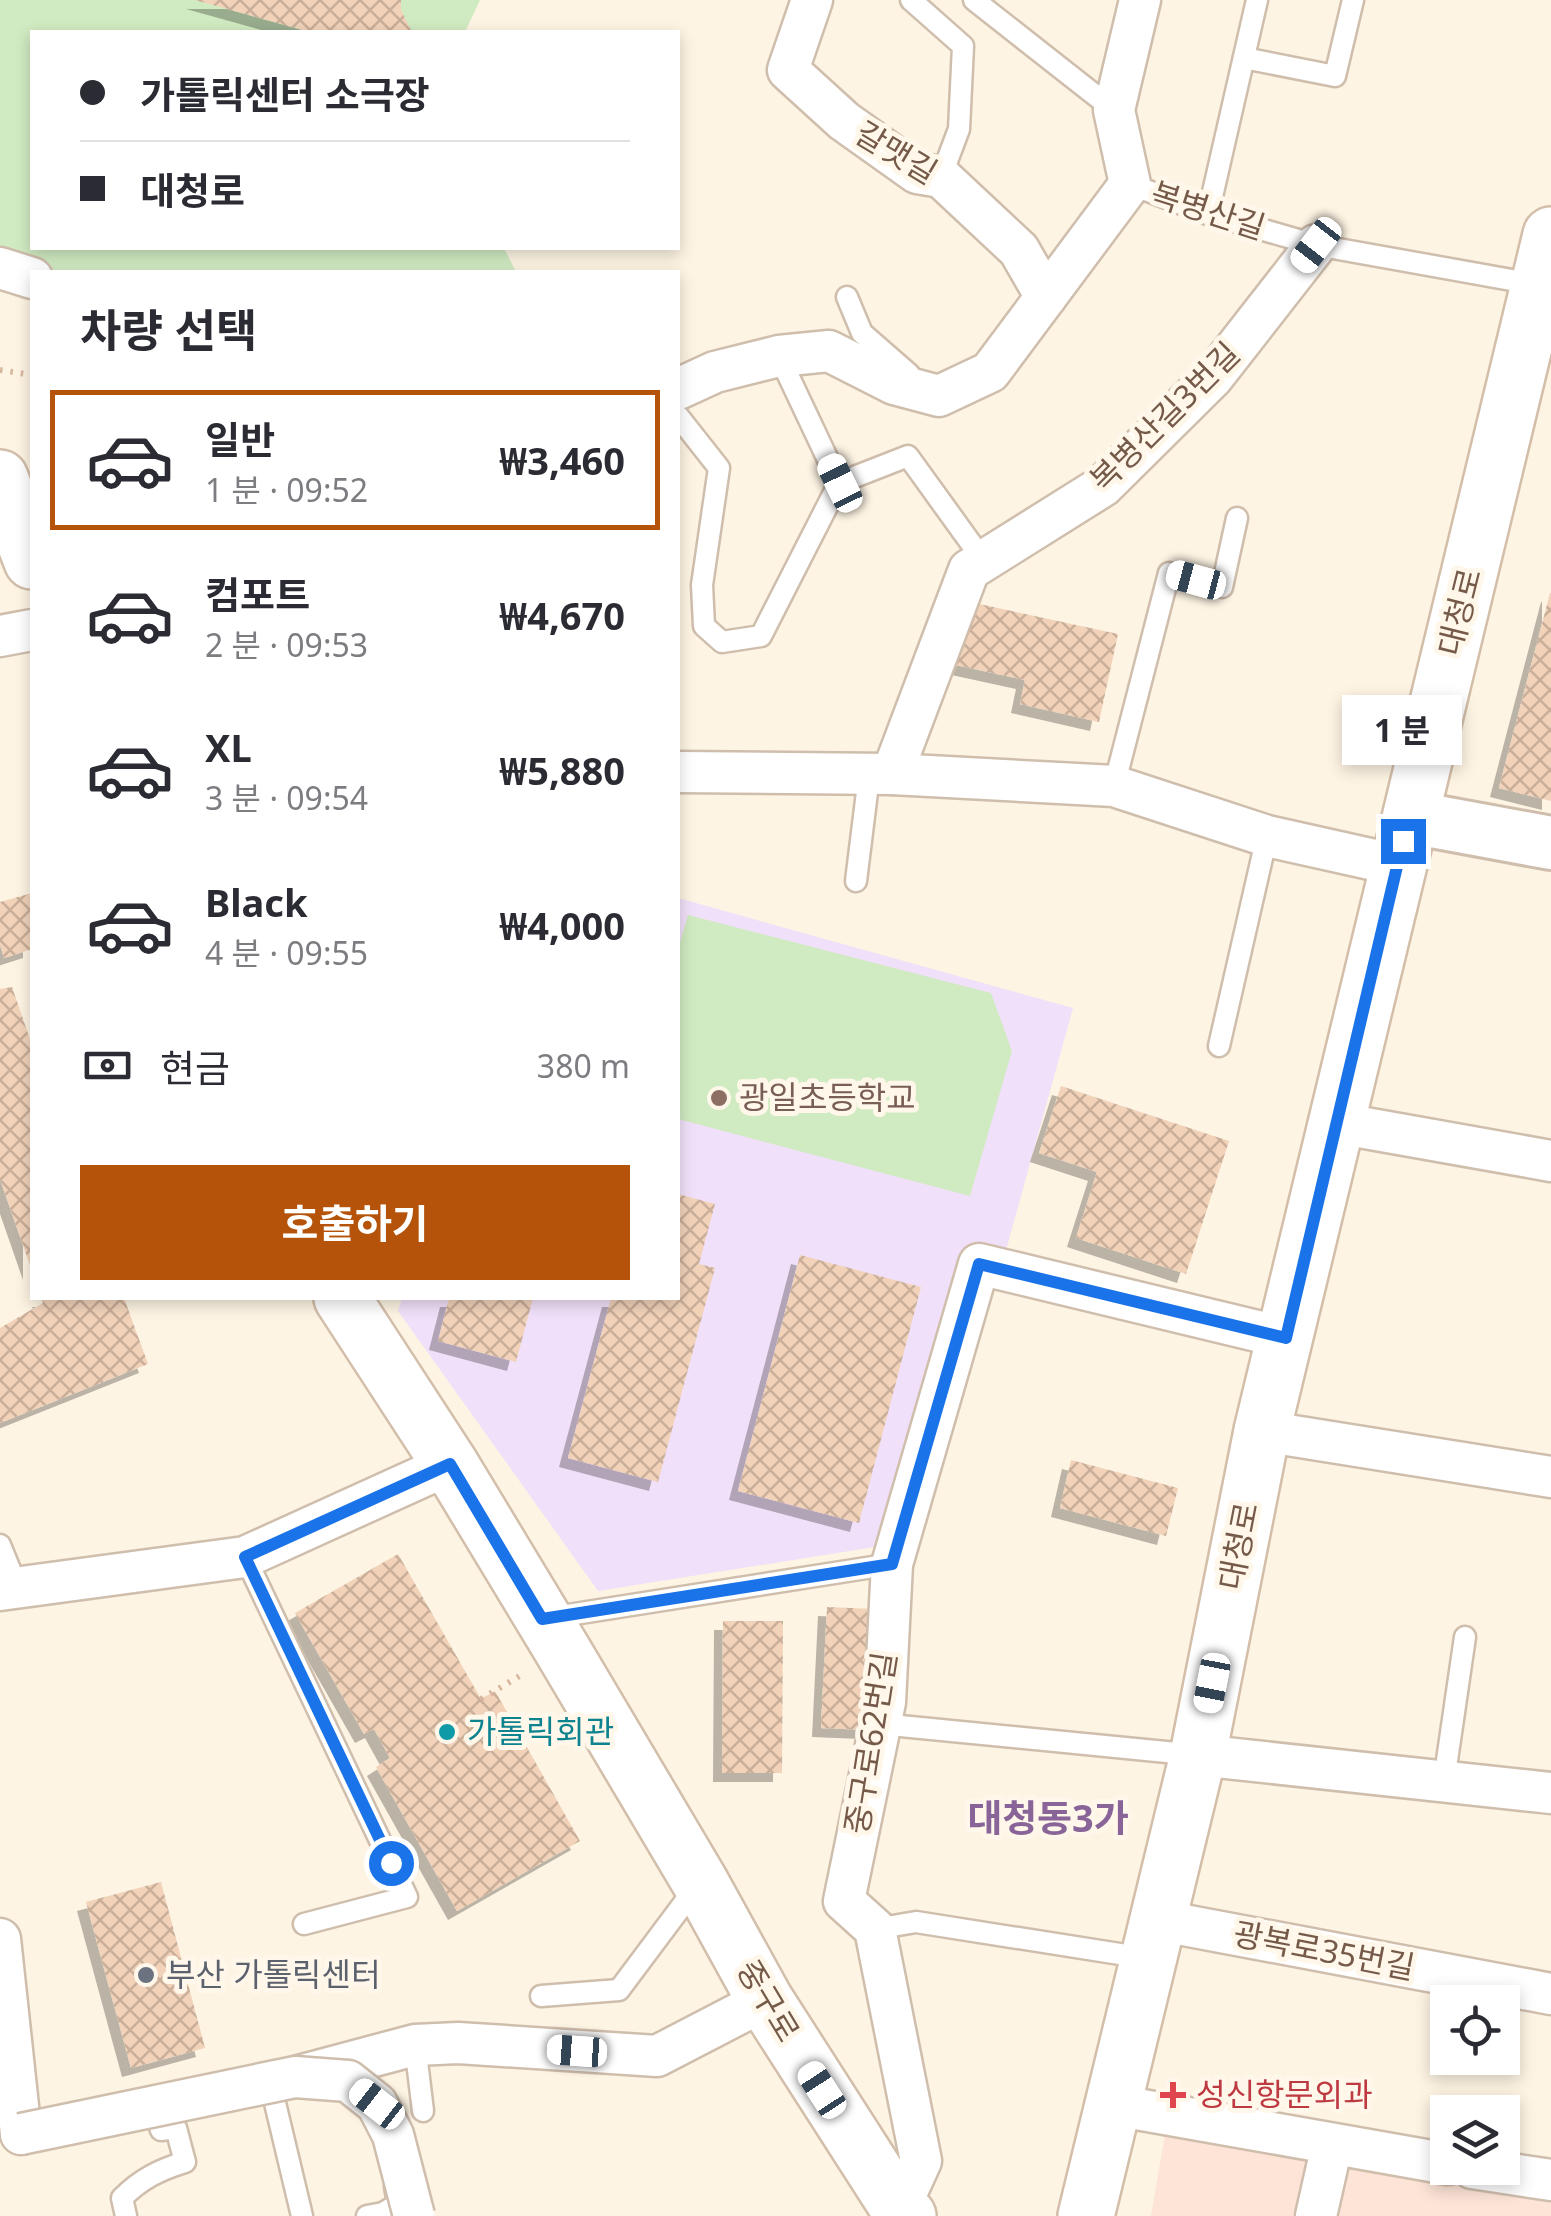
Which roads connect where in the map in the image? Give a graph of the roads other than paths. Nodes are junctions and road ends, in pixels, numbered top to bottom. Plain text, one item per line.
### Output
1 (812, 0) edge
2 (911, 0) edge
3 (974, 0) edge
4 (1140, 0) edge
5 (1257, 0) edge
6 (1353, 0) edge
7 (1244, 58) junction
8 (1114, 110) junction
9 (940, 177) junction
10 (1130, 184) junction
11 (1208, 214) junction
12 (1316, 245) junction
13 (1545, 260) edge
14 (0, 268) edge
15 (30, 277) edge
16 (1046, 296) junction
17 (846, 297) dead end
18 (779, 356) junction
19 (1535, 372) edge
20 (680, 388) edge
21 (939, 396) junction
22 (680, 419) edge
23 (0, 478) edge
24 (840, 483) junction
25 (1237, 518) dead end
26 (30, 557) edge
27 (983, 560) junction
28 (30, 630) edge
29 (0, 636) edge
30 (680, 772) edge
31 (881, 775) junction
32 (1114, 786) junction
33 (1267, 836) junction
34 (1403, 841) junction
35 (1551, 844) edge
36 (856, 881) dead end
37 (1220, 1046) dead end
38 (1337, 1123) junction
39 (1551, 1162) edge
40 (343, 1300) edge
41 (1286, 1338) junction
42 (1262, 1431) junction
43 (450, 1464) junction
44 (1551, 1477) edge
45 (0, 1545) edge
46 (245, 1557) junction
47 (892, 1564) junction
48 (8, 1589) edge
49 (542, 1619) junction
50 (1464, 1637) dead end
51 (880, 1724) junction
52 (1198, 1755) junction
53 (1444, 1781) junction
54 (1551, 1793) edge
55 (700, 1882) junction
56 (304, 1924) dead end
57 (875, 1929) junction
58 (0, 1939) edge
59 (1153, 1939) junction
60 (1551, 1994) edge
61 (541, 1996) dead end
62 (764, 2000) junction
63 (414, 2045) junction
64 (282, 2080) junction
65 (1114, 2105) junction
66 (153, 2106) junction
67 (423, 2111) dead end
68 (404, 2140) dead end
69 (10, 2142) edge
70 (1332, 2145) junction
71 (1430, 2161) edge
72 (1520, 2175) edge
73 (1551, 2180) edge
74 (902, 2214) edge
75 (126, 2216) edge
76 (302, 2216) edge
77 (367, 2216) edge
78 (414, 2216) edge
79 (1086, 2216) edge
80 (1316, 2216) edge

1 - 9 street, 갈맷길
2 - 9 lane
3 - 8 lane
4 - 8 street, 복병산길
5 - 7 lane
6 - 7 lane
7 - 11 lane
8 - 10 street, 복병산길
9 - 16 street, 갈맷길
10 - 11 lane, 복병산길
10 - 16 street
11 - 12 lane, 복병산길
12 - 13 lane, 복병산길
12 - 27 street, 복병산길3번길
13 - 19 main road, 대청로
14 - 15 street
16 - 21 street
17 - 21 lane
18 - 20 street
18 - 21 street
18 - 24 lane
19 - 34 main road, 대청로
22 - 24 lane
23 - 26 main road
24 - 27 lane
25 - 32 lane
27 - 31 street, 복병산길3번길
28 - 29 street
30 - 31 street
31 - 32 street
31 - 36 lane
32 - 33 street
33 - 34 street
33 - 37 lane
34 - 35 street
34 - 38 main road, 대청로
38 - 39 street
38 - 41 main road, 대청로
40 - 43 main road, 중구로
41 - 42 main road, 대청로
41 - 47 street, 중구로62번길
42 - 44 street
42 - 52 main road, 대청로
43 - 46 street
43 - 49 main road, 중구로
45 - 48 lane
46 - 48 street
46 - 56 lane
47 - 49 lane
47 - 51 street, 중구로62번길
49 - 55 main road, 중구로
50 - 53 lane
51 - 52 lane
51 - 57 street, 중구로62번길
52 - 53 street
52 - 59 main road, 대청로
53 - 54 street
55 - 61 lane
55 - 62 main road, 중구로
57 - 59 lane
57 - 74 street, 중구로62번길
58 - 69 street
59 - 60 street, 광복로35번길
59 - 65 main road, 대청로
62 - 63 street
62 - 74 main road, 중구로
63 - 64 street
63 - 67 lane
64 - 66 street, bridge
64 - 76 lane
64 - 78 street, bridge
65 - 70 street
65 - 79 main road, 대청로
66 - 69 street, bridge
66 - 75 lane
68 - 77 lane
70 - 71 street
70 - 80 street
72 - 73 street

